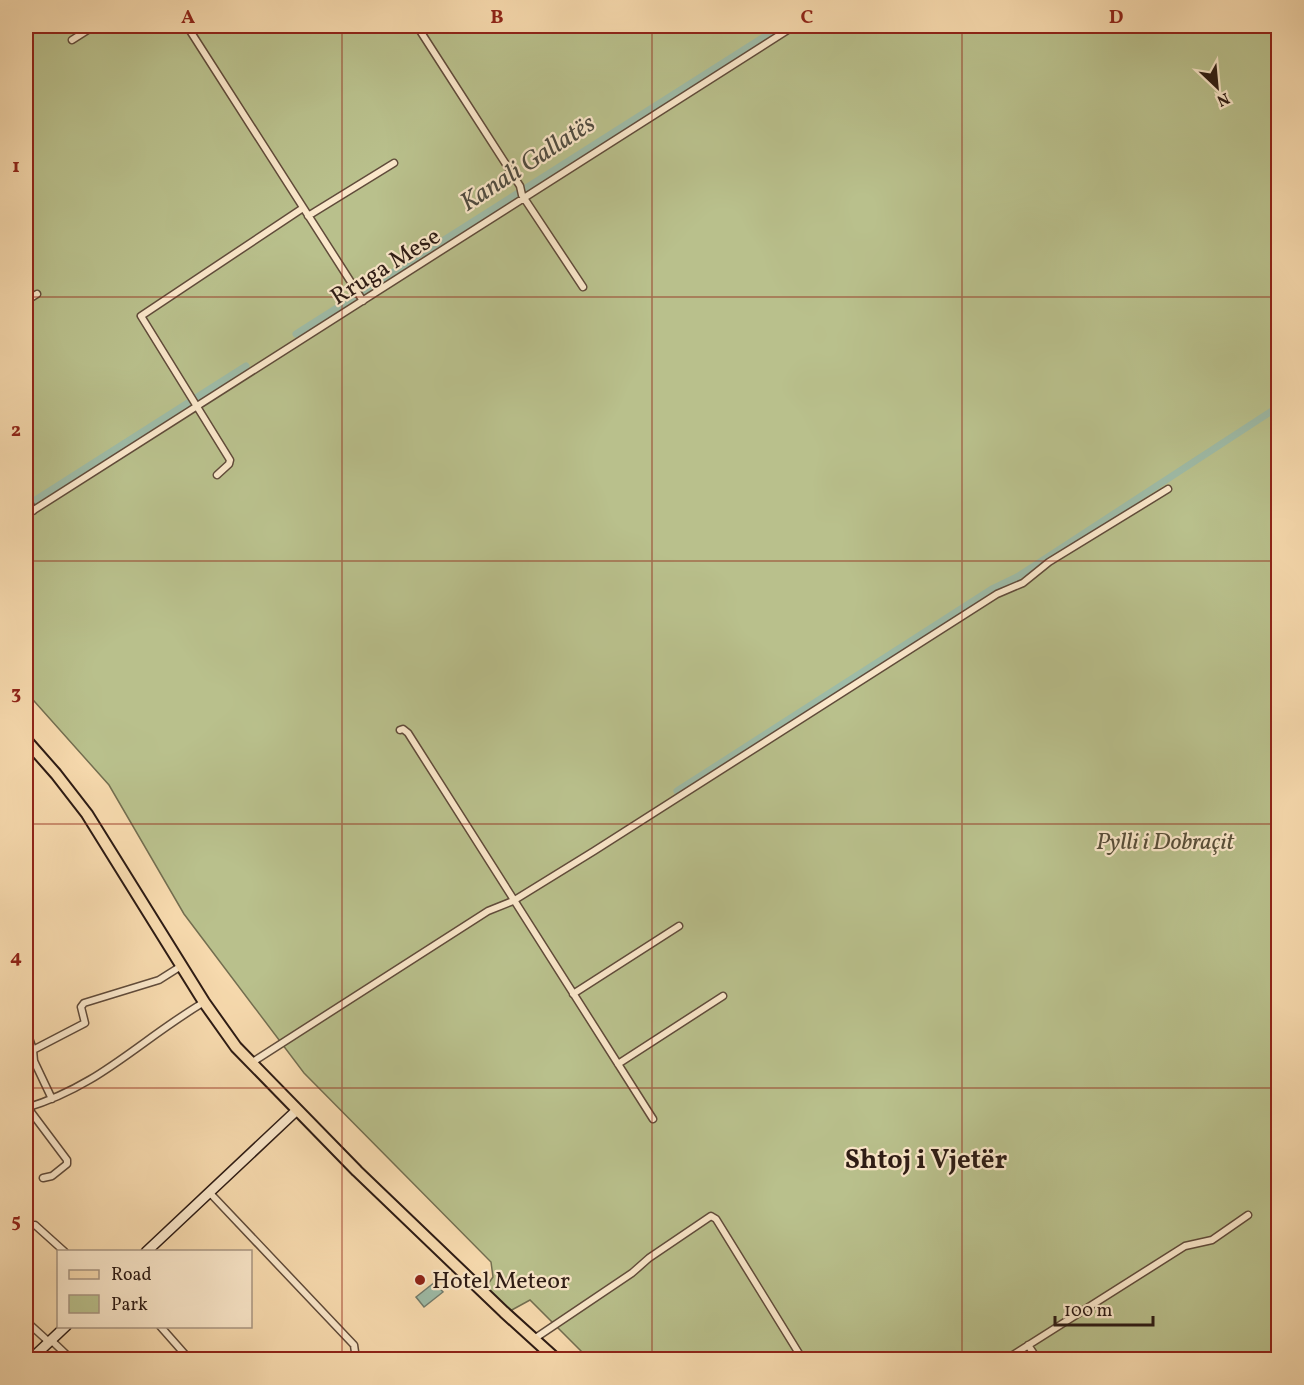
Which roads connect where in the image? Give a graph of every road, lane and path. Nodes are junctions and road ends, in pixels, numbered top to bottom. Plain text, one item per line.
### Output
1 (39, 26) edge
2 (94, 26) edge
3 (187, 26) edge
4 (417, 26) edge
5 (794, 26) edge
6 (26, 34) edge
7 (72, 40) dead end
8 (394, 163) dead end
9 (524, 197) junction
10 (303, 208) junction
11 (308, 216) junction
12 (584, 287) dead end
13 (37, 294) dead end
14 (362, 299) junction
15 (26, 301) edge
16 (196, 405) junction
17 (217, 475) dead end
18 (1168, 489) dead end
19 (26, 495) edge
20 (32, 508) junction
21 (26, 515) edge
22 (400, 730) dead end
23 (27, 744) edge
24 (140, 899) junction
25 (513, 901) junction
26 (679, 926) dead end
27 (178, 968) junction
28 (573, 994) junction
29 (723, 996) dead end
30 (201, 1005) junction
31 (26, 1029) edge
32 (33, 1050) junction
33 (250, 1063) junction
34 (618, 1064) junction
35 (52, 1099) junction
36 (27, 1108) edge
37 (296, 1112) junction
38 (653, 1119) dead end
39 (43, 1178) dead end
40 (209, 1192) junction
41 (1248, 1215) dead end
42 (26, 1231) edge
43 (64, 1250) edge
44 (147, 1250) edge
45 (26, 1322) edge
46 (64, 1328) edge
47 (162, 1328) edge
48 (534, 1339) junction
49 (50, 1341) junction
50 (1028, 1345) junction
51 (30, 1359) edge
52 (72, 1359) edge
53 (190, 1359) edge
54 (346, 1359) edge
55 (557, 1359) edge
56 (803, 1359) edge
57 (1005, 1359) edge
58 (1038, 1359) edge

1 - 6 street
2 - 7 street
3 - 10 street
4 - 9 street
5 - 9 street, Rruga Mese
8 - 11 street
9 - 12 street
9 - 14 street, Rruga Mese
10 - 11 street
10 - 16 street
11 - 14 street
13 - 15 street
14 - 16 street, Rruga Mese
16 - 17 street
16 - 20 street, Rruga Mese
18 - 25 street
19 - 20 street
20 - 21 street, Rruga Mese
22 - 25 street
23 - 24 main road
24 - 27 main road
24 - 33 main road
25 - 28 street
25 - 33 street
26 - 28 street
27 - 30 main road
27 - 32 street
28 - 34 street
29 - 34 street
30 - 35 street
30 - 37 main road
31 - 32 street
32 - 35 street
33 - 37 main road
34 - 38 street
35 - 36 street
36 - 39 street
37 - 40 street
37 - 48 main road
40 - 44 street
40 - 54 street
41 - 50 street
42 - 43 street
45 - 49 street
46 - 49 street
47 - 53 street
48 - 55 main road
48 - 56 street
49 - 51 street
49 - 52 street
50 - 57 street
50 - 58 street

